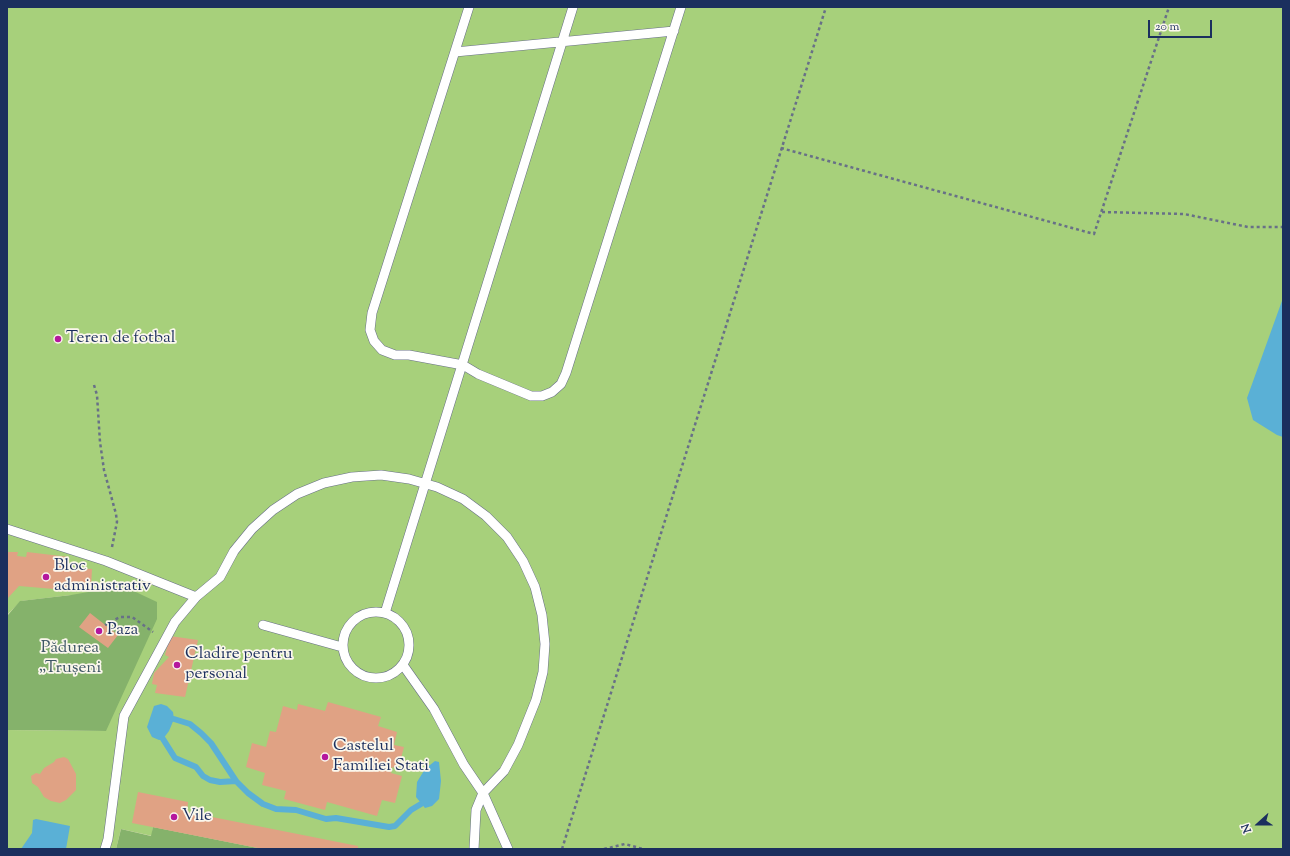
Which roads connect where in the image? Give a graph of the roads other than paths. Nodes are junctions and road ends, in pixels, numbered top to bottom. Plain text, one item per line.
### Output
1 (469, 7) edge
2 (573, 7) edge
3 (681, 7) edge
4 (674, 31) junction
5 (563, 42) junction
6 (455, 52) junction
7 (463, 365) junction
8 (427, 484) junction
9 (7, 530) edge
10 (196, 597) junction
11 (385, 613) junction
12 (263, 625) dead end
13 (342, 647) junction
14 (403, 665) junction
15 (483, 793) junction
16 (105, 849) edge
17 (474, 849) edge
18 (508, 849) edge

1 - 6 lane
2 - 5 lane
3 - 4 lane
4 - 5 lane
4 - 7 lane
5 - 6 lane
5 - 7 lane
6 - 7 lane
7 - 8 lane
8 - 10 lane
8 - 11 lane
8 - 15 lane
9 - 10 lane
10 - 16 lane
11 - 13 lane
11 - 14 lane
12 - 13 lane
13 - 14 lane
14 - 15 lane
15 - 17 lane
15 - 18 lane

